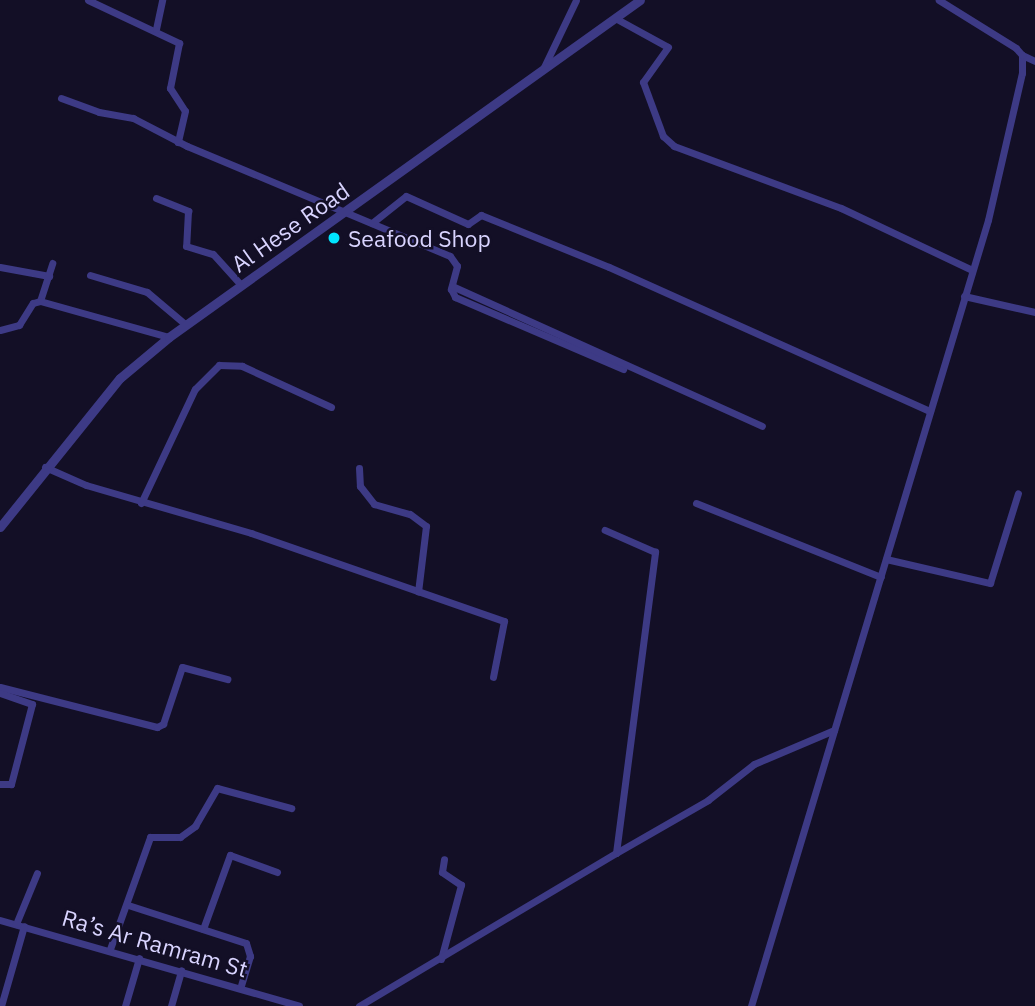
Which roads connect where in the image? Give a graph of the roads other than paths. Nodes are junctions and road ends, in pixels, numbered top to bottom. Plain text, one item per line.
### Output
1 (88, 0) edge
2 (163, 0) edge
3 (576, 0) edge
4 (640, 0) edge
5 (939, 0) edge
6 (615, 18) junction
7 (156, 29) junction
8 (1022, 55) junction
9 (1035, 61) edge
10 (541, 72) junction
11 (61, 98) dead end
12 (178, 142) junction
13 (156, 198) dead end
14 (345, 213) junction
15 (372, 223) junction
16 (52, 263) dead end
17 (0, 267) edge
18 (972, 270) junction
19 (90, 275) dead end
20 (49, 276) junction
21 (241, 285) junction
22 (452, 286) junction
23 (964, 296) junction
24 (40, 301) junction
25 (1035, 312) edge
26 (186, 325) junction
27 (0, 330) edge
28 (169, 337) junction
29 (623, 369) dead end
30 (331, 407) dead end
31 (930, 411) junction
32 (762, 426) dead end
33 (46, 467) junction
34 (359, 468) dead end
35 (1018, 493) dead end
36 (141, 503) junction
37 (696, 503) dead end
38 (0, 527) edge
39 (605, 530) dead end
40 (886, 559) junction
41 (881, 577) junction
42 (418, 592) junction
43 (493, 677) dead end
44 (226, 679) dead end
45 (0, 687) edge
46 (0, 693) edge
47 (17, 695) junction
48 (834, 730) junction
49 (0, 785) edge
50 (291, 808) dead end
51 (616, 853) junction
52 (444, 859) dead end
53 (277, 872) dead end
54 (37, 873) dead end
55 (128, 905) junction
56 (0, 920) edge
57 (20, 925) junction
58 (203, 929) junction
59 (110, 949) junction
60 (139, 958) junction
61 (441, 959) junction
62 (181, 970) junction
63 (241, 986) junction
64 (1, 1006) edge
65 (125, 1006) edge
66 (171, 1006) edge
67 (299, 1006) edge
68 (359, 1006) edge
69 (751, 1006) edge

1 - 7 street
2 - 7 street
3 - 10 street
4 - 6 street, Al Hese Road
5 - 8 street
6 - 10 street, Al Hese Road
6 - 18 street
7 - 12 street
8 - 9 street
8 - 18 street
10 - 14 street, Al Hese Road
11 - 12 street
12 - 14 street
13 - 21 street
14 - 15 street
14 - 21 street, Al Hese Road
15 - 22 street
15 - 31 street
16 - 20 street
17 - 20 street
18 - 23 street
19 - 26 street
20 - 24 street
21 - 26 street, Al Hese Road
22 - 29 street
22 - 32 street
23 - 25 street
23 - 31 street
24 - 27 street
24 - 28 street
26 - 28 street, Al Hese Road
28 - 33 street, Al Hese Road
30 - 36 street
31 - 40 street
33 - 36 street
33 - 38 street, Al Hese Road
34 - 42 street
35 - 40 street
36 - 42 street
37 - 41 street
39 - 51 street
40 - 41 street
41 - 48 street
42 - 43 street
44 - 47 street
45 - 47 street
46 - 47 street
47 - 49 street
48 - 51 street
48 - 69 street
50 - 55 street
51 - 61 street
52 - 61 street
53 - 58 street
54 - 57 street
55 - 58 street
55 - 59 street
56 - 57 street, Ra’s Ar Ramram St
57 - 59 street, Ra’s Ar Ramram St
57 - 64 street
58 - 63 street
59 - 60 street, Ra’s Ar Ramram St
60 - 62 street, Ra’s Ar Ramram St
60 - 65 street
61 - 68 street
62 - 63 street, Ra’s Ar Ramram St
62 - 66 street
63 - 67 street, Ra’s Ar Ramram St

